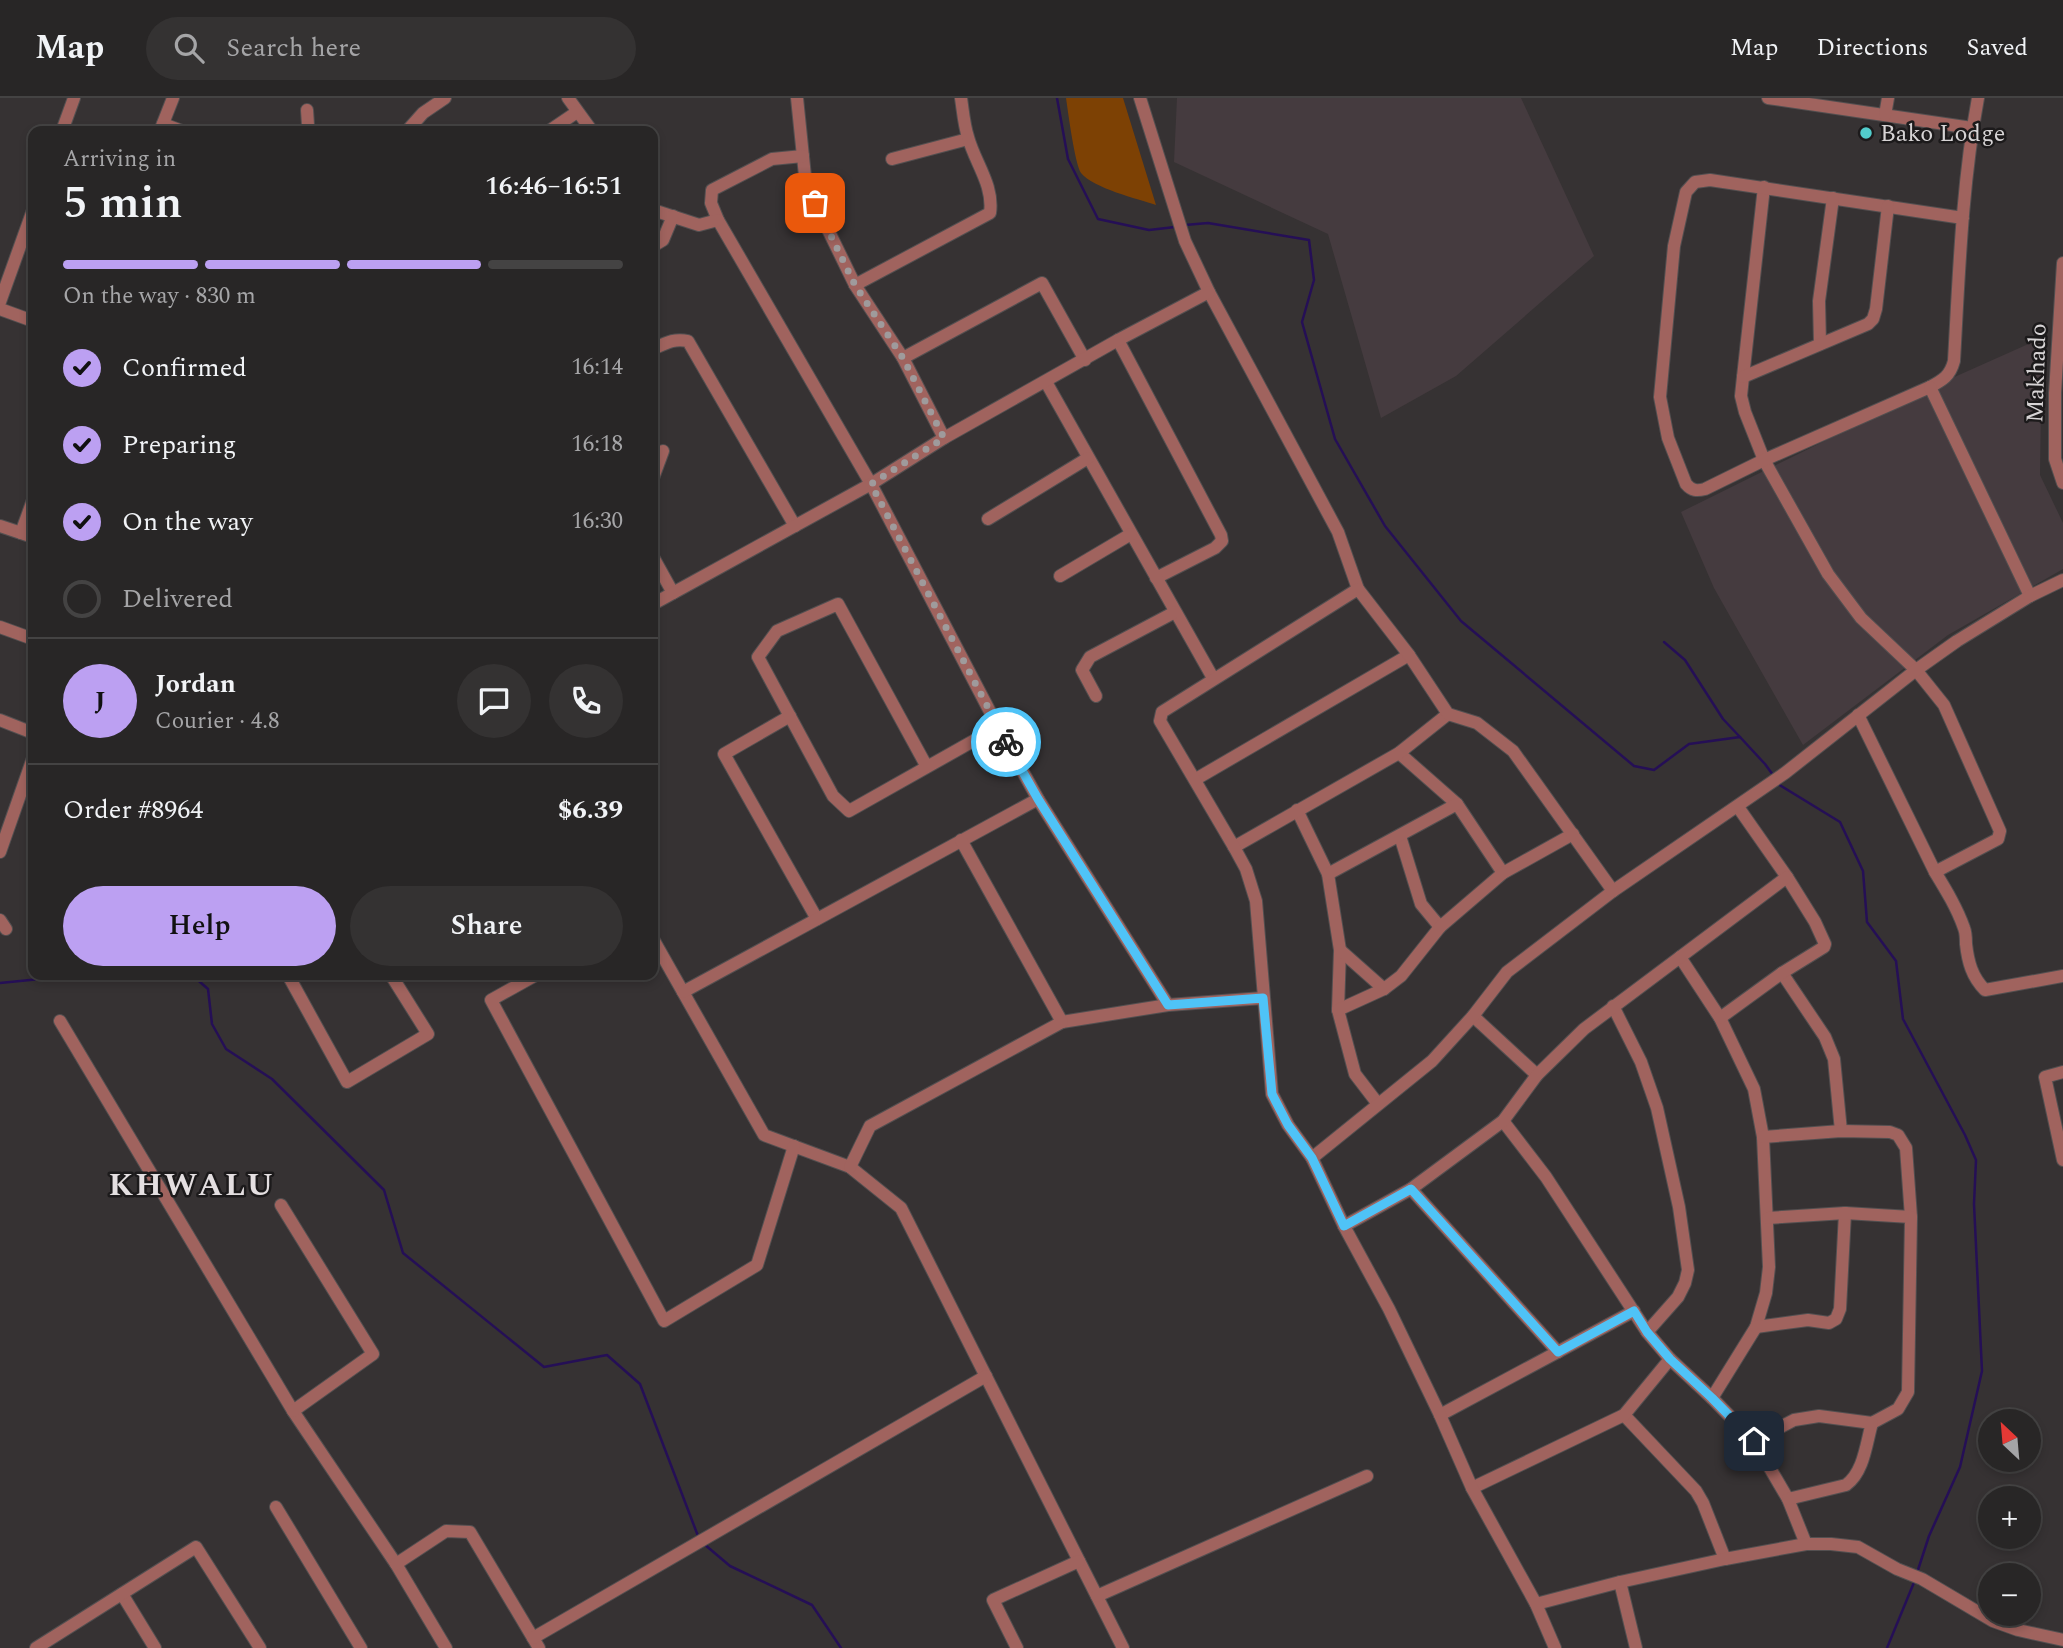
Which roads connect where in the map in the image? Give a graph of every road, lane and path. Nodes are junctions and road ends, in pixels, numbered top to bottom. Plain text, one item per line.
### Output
1 (74, 98) edge
2 (173, 98) edge
3 (445, 98) edge
4 (568, 98) edge
5 (797, 98) edge
6 (961, 98) edge
7 (1140, 98) edge
8 (1768, 98) edge
9 (1888, 98) edge
10 (1978, 98) edge
11 (307, 110) dead end
12 (577, 111) junction
13 (1885, 115) junction
14 (64, 126) edge
15 (162, 126) edge
16 (308, 126) edge
17 (411, 126) edge
18 (556, 126) edge
19 (589, 126) edge
20 (1972, 128) junction
21 (968, 139) junction
22 (803, 156) junction
23 (892, 159) dead end
24 (1763, 187) junction
25 (1833, 198) junction
26 (1888, 206) junction
27 (658, 212) edge
28 (673, 216) junction
29 (1963, 218) junction
30 (718, 220) junction
31 (28, 224) edge
32 (658, 243) edge
33 (0, 262) edge
34 (2063, 263) edge
35 (13, 267) junction
36 (855, 285) junction
37 (1209, 292) junction
38 (0, 302) edge
39 (0, 309) edge
40 (28, 319) edge
41 (1118, 340) junction
42 (1820, 344) junction
43 (658, 346) edge
44 (903, 358) junction
45 (1085, 360) junction
46 (1743, 377) junction
47 (1045, 382) junction
48 (1930, 387) junction
49 (944, 438) junction
50 (663, 451) dead end
51 (1088, 458) junction
52 (1764, 460) junction
53 (658, 464) edge
54 (871, 484) junction
55 (2063, 484) edge
56 (988, 519) dead end
57 (0, 526) edge
58 (795, 526) junction
59 (1131, 534) junction
60 (27, 535) edge
61 (658, 566) edge
62 (1060, 576) dead end
63 (1156, 578) junction
64 (2063, 580) edge
65 (1359, 589) junction
66 (673, 593) junction
67 (2030, 596) junction
68 (658, 601) edge
69 (1175, 612) junction
70 (0, 627) edge
71 (28, 637) edge
72 (1409, 655) junction
73 (1916, 670) junction
74 (1213, 678) junction
75 (1096, 696) dead end
76 (1448, 714) junction
77 (1858, 715) junction
78 (790, 716) junction
79 (0, 720) edge
80 (998, 727) junction
81 (28, 731) edge
82 (1399, 752) junction
83 (927, 767) junction
84 (28, 772) edge
85 (1196, 779) junction
86 (1038, 799) junction
87 (1457, 804) junction
88 (1738, 807) junction
89 (1297, 810) junction
90 (1573, 834) junction
91 (1400, 836) junction
92 (961, 841) junction
93 (1234, 847) junction
94 (0, 852) edge
95 (1935, 872) junction
96 (1503, 873) junction
97 (1328, 874) junction
98 (1787, 877) junction
99 (1613, 891) junction
100 (817, 919) junction
101 (1440, 927) junction
102 (658, 948) edge
103 (1340, 950) junction
104 (1680, 957) junction
105 (1782, 973) junction
106 (2063, 976) edge
107 (291, 980) edge
108 (394, 980) edge
109 (527, 980) edge
110 (1384, 989) junction
111 (683, 992) junction
112 (1263, 998) junction
113 (1168, 1005) junction
114 (1613, 1006) junction
115 (1338, 1010) junction
116 (1473, 1016) junction
117 (1720, 1018) junction
118 (60, 1021) dead end
119 (1062, 1022) junction
120 (2063, 1072) edge
121 (1537, 1074) junction
122 (1378, 1104) junction
123 (1503, 1121) junction
124 (1841, 1131) junction
125 (1763, 1137) junction
126 (794, 1146) junction
127 (1312, 1158) junction
128 (2063, 1160) edge
129 (850, 1167) junction
130 (1411, 1189) junction
131 (281, 1205) dead end
132 (1844, 1213) junction
133 (1768, 1217) junction
134 (1911, 1217) junction
135 (1344, 1226) junction
136 (1634, 1311) junction
137 (1756, 1327) junction
138 (1647, 1332) junction
139 (1558, 1352) junction
140 (1670, 1359) junction
141 (986, 1376) junction
142 (1712, 1398) junction
143 (293, 1411) junction
144 (1440, 1415) junction
145 (1624, 1415) junction
146 (1872, 1423) junction
147 (1754, 1441) junction
148 (1367, 1476) dead end
149 (1472, 1488) junction
150 (1788, 1499) junction
151 (276, 1507) dead end
152 (1806, 1544) junction
153 (1724, 1559) junction
154 (1079, 1561) junction
155 (396, 1564) junction
156 (1619, 1582) junction
157 (122, 1594) junction
158 (1097, 1596) junction
159 (1536, 1604) junction
160 (2063, 1640) edge
161 (536, 1643) edge
162 (43, 1646) edge
163 (155, 1648) edge
164 (260, 1648) edge
165 (361, 1648) edge
166 (446, 1648) edge
167 (1017, 1648) edge
168 (1123, 1648) edge
169 (1555, 1648) edge
170 (1636, 1648) edge

1 - 14 street
2 - 15 street
3 - 17 street
4 - 12 street
5 - 22 street
6 - 21 street
7 - 37 street
8 - 13 street
9 - 13 street
10 - 20 street
11 - 16 street
12 - 18 street
12 - 19 street
13 - 20 street
20 - 29 street
21 - 23 street
21 - 36 street
22 - 30 street
22 - 36 street
24 - 25 street
24 - 46 street
24 - 52 street
25 - 26 street
25 - 42 street
26 - 29 street
26 - 42 street
27 - 28 street
28 - 30 street
28 - 32 street
29 - 48 street
30 - 54 street
31 - 35 street
33 - 35 street
34 - 55 street, Makhado
35 - 38 street
36 - 44 street
37 - 41 street
37 - 65 street
39 - 40 street
41 - 45 street
41 - 63 street
42 - 46 street
43 - 58 street
44 - 45 street
44 - 49 street
45 - 47 street
46 - 52 street
47 - 49 street
47 - 51 street
48 - 52 street
48 - 67 street
49 - 54 street
50 - 53 street
51 - 56 street
51 - 59 street
52 - 73 street
54 - 58 street
54 - 80 street
57 - 60 street
58 - 66 street
59 - 62 street
59 - 63 street
61 - 66 street
63 - 69 street
64 - 67 street
65 - 72 street
65 - 74 street
66 - 68 street
67 - 73 street
69 - 74 street
69 - 75 street
70 - 71 street
72 - 76 street
72 - 85 street
73 - 77 street
73 - 95 street
74 - 85 street
76 - 82 street
76 - 90 street
77 - 88 street
77 - 95 street
78 - 83 street
78 - 83 street
78 - 100 street
79 - 81 street
80 - 83 street
80 - 86 street
82 - 87 street
82 - 89 street
84 - 94 street
85 - 93 street
86 - 92 street
86 - 113 street
87 - 91 street
87 - 96 street
88 - 98 street
88 - 99 street
89 - 93 street
89 - 97 street
90 - 96 street
90 - 99 street
91 - 97 street
91 - 101 street
92 - 100 street
92 - 119 street
93 - 112 street
95 - 106 street
96 - 101 street
97 - 103 street
98 - 104 street
98 - 105 street
99 - 116 street
100 - 111 street
101 - 110 street
102 - 111 street
103 - 110 street
103 - 115 street
104 - 114 street
104 - 117 street
105 - 117 street
105 - 124 street
107 - 108 street
109 - 126 street
110 - 115 street
111 - 126 street
112 - 113 street
112 - 127 street
113 - 119 street
114 - 121 street
114 - 138 street
115 - 122 street
116 - 121 street
116 - 122 street
117 - 125 street
118 - 143 street
119 - 129 street
120 - 128 street
121 - 123 street
122 - 127 street
123 - 130 street
123 - 136 street
124 - 125 street
124 - 134 street
125 - 133 street
126 - 129 street
127 - 135 street
129 - 141 street
130 - 135 street
130 - 139 street
131 - 143 street
132 - 133 street
132 - 134 street
132 - 137 street
133 - 137 street
134 - 146 street
135 - 144 street
136 - 138 street
136 - 139 street
137 - 142 street
138 - 140 street
139 - 144 street
140 - 142 street
140 - 145 street
141 - 154 street
141 - 161 street
142 - 147 street
143 - 155 street
144 - 149 street
145 - 149 street
145 - 153 street
146 - 147 street
146 - 150 street
147 - 150 street
148 - 158 street
149 - 159 street
150 - 152 street
151 - 165 street
152 - 153 street
152 - 160 street
153 - 156 street
154 - 158 street
154 - 167 street
155 - 161 street
155 - 166 street
156 - 159 street
156 - 170 street
157 - 162 street
157 - 163 street
157 - 164 street
158 - 168 street
159 - 169 street

